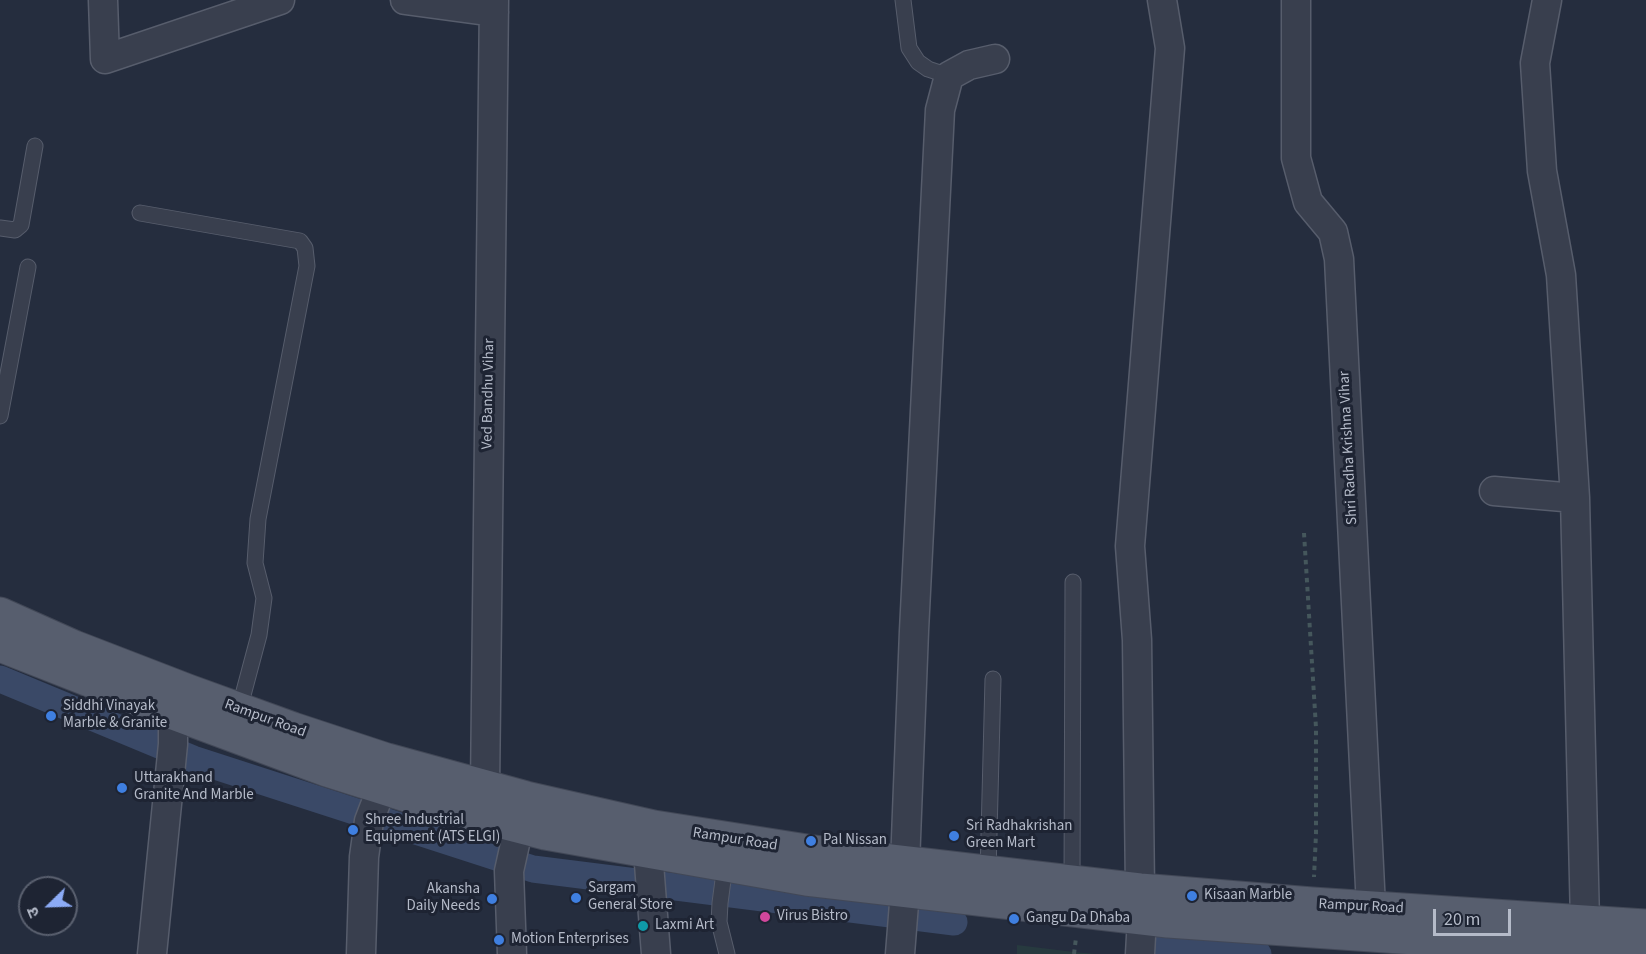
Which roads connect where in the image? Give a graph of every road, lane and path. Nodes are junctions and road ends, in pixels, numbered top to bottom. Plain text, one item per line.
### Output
1 (103, 0) edge
2 (280, 0) edge
3 (405, 0) edge
4 (903, 0) edge
5 (1161, 0) edge
6 (1296, 0) edge
7 (1547, 0) edge
8 (494, 6) edge
9 (995, 59) dead end
10 (949, 76) junction
11 (35, 146) dead end
12 (140, 213) dead end
13 (0, 228) edge
14 (28, 267) dead end
15 (0, 416) edge
16 (1494, 491) dead end
17 (1575, 498) junction
18 (1304, 533) dead end
19 (1073, 582) dead end
20 (0, 614) edge
21 (0, 645) edge
22 (993, 679) dead end
23 (239, 710) junction
24 (172, 739) junction
25 (485, 788) junction
26 (375, 805) junction
27 (513, 850) junction
28 (650, 873) junction
29 (988, 873) junction
30 (1072, 882) junction
31 (722, 885) junction
32 (1141, 904) junction
33 (1312, 904) junction
34 (1371, 907) junction
35 (903, 909) edge
36 (1585, 922) junction
37 (1646, 926) edge
38 (1441, 947) edge
39 (152, 954) edge
40 (361, 954) edge
41 (512, 954) edge
42 (656, 954) edge
43 (727, 954) edge
44 (1140, 954) edge
45 (1646, 954) edge

1 - 2 street
3 - 8 street
4 - 10 lane
5 - 32 street
6 - 34 street, Shri Radha Krishna Vihar
7 - 17 street
8 - 25 street, Ved Bandhu Vihar
9 - 10 street
10 - 35 street
11 - 13 lane
12 - 23 lane
14 - 15 lane
16 - 17 street
17 - 36 street
18 - 33 path
19 - 30 lane
20 - 23 main road, Rampur Road
21 - 24 main road
22 - 29 lane
23 - 25 main road, Rampur Road
24 - 26 main road
24 - 39 street
25 - 35 main road, Rampur Road
26 - 27 main road
26 - 40 street
27 - 28 main road
27 - 41 street
28 - 31 main road
28 - 42 street
29 - 30 main road, Rampur Road
29 - 35 main road, Rampur Road
30 - 32 main road, Rampur Road
31 - 35 main road
31 - 43 lane
32 - 33 main road, Rampur Road
32 - 35 main road
32 - 38 main road
32 - 44 street
33 - 34 main road, Rampur Road
34 - 36 main road, Rampur Road
36 - 37 main road, Rampur Road
38 - 45 main road

